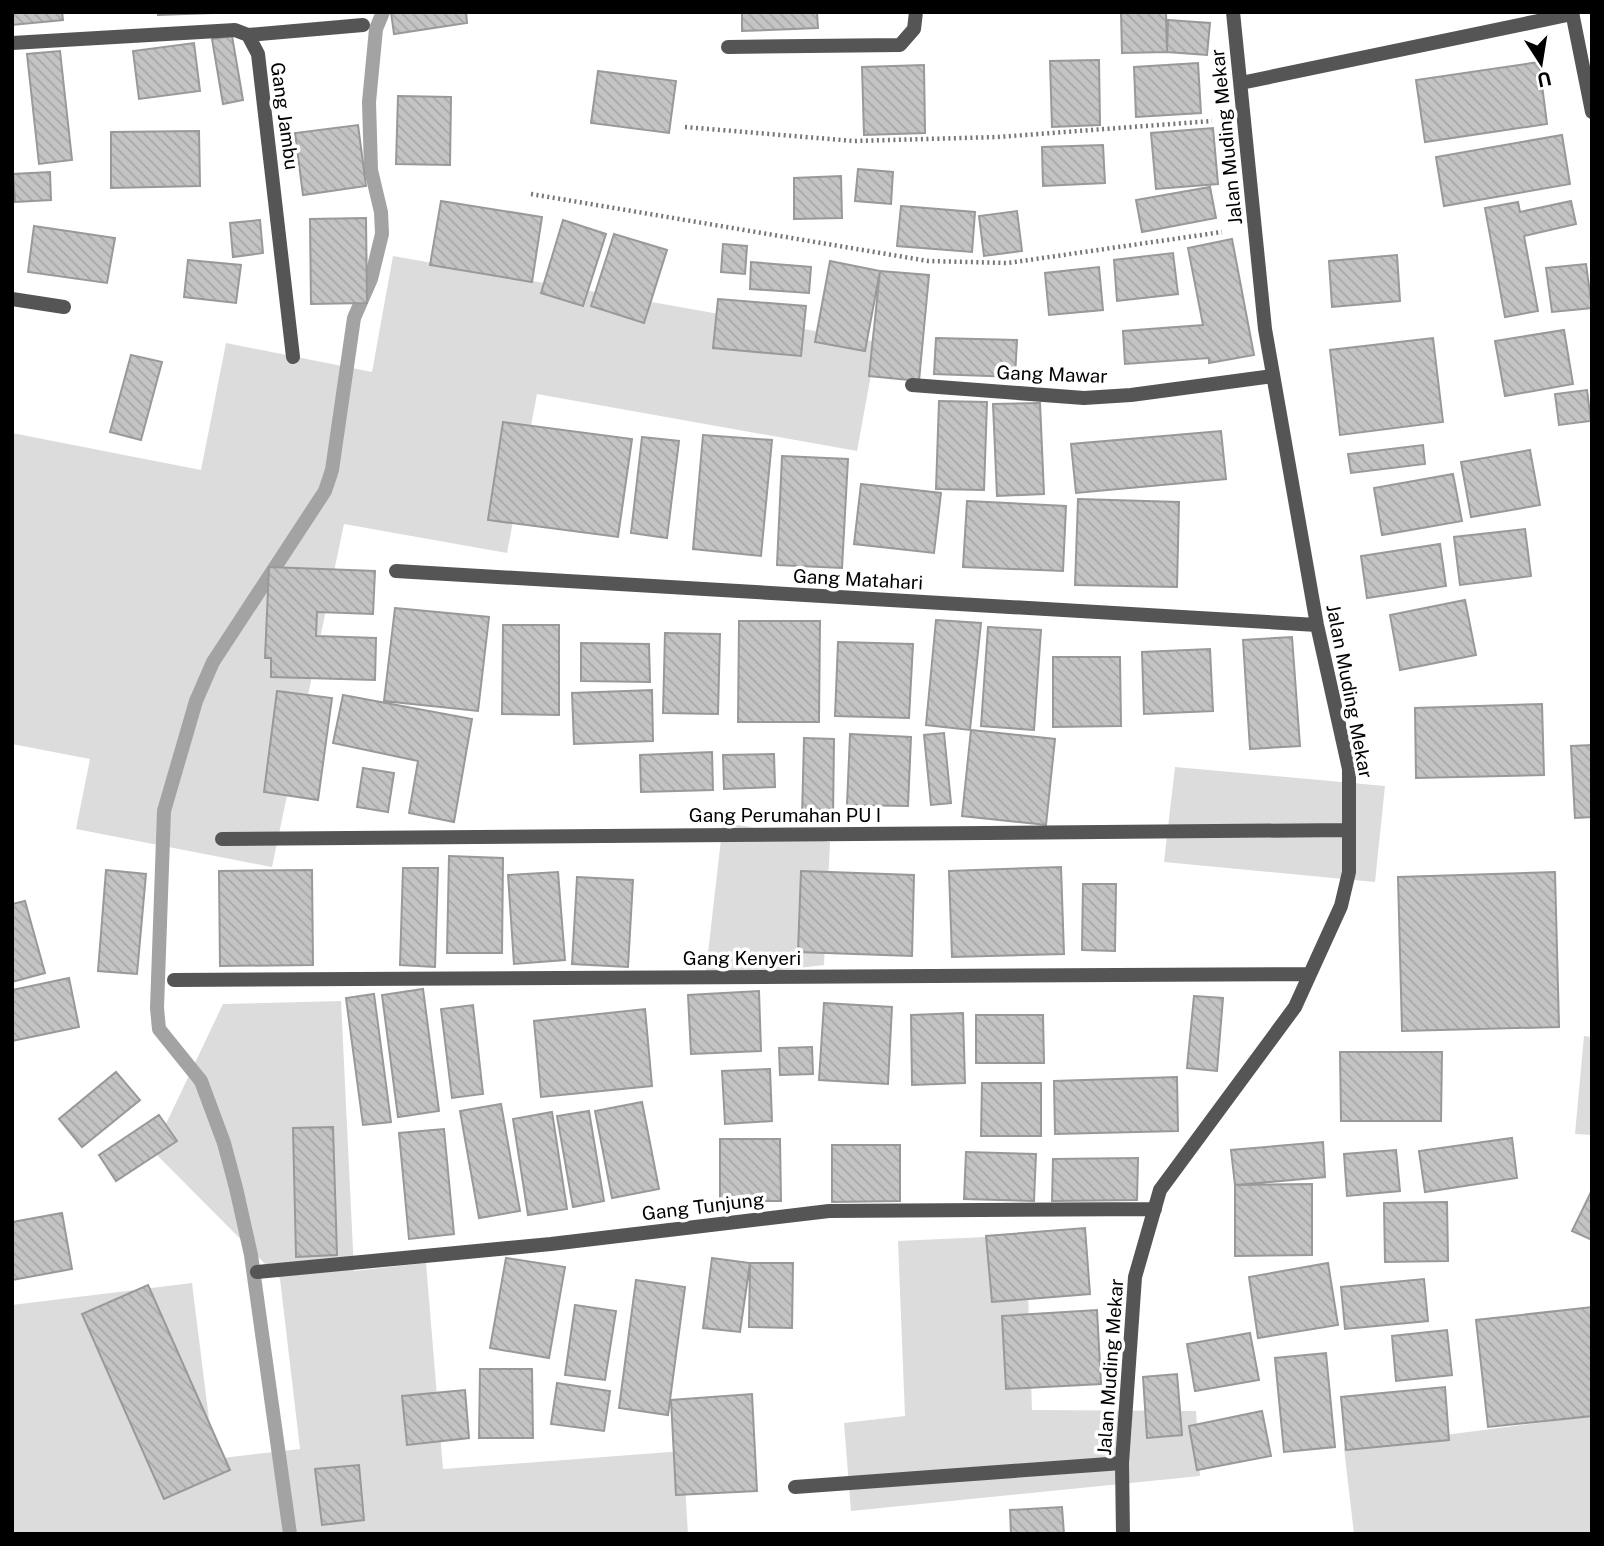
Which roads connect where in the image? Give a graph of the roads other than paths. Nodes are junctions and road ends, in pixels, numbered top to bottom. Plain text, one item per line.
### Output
1 (916, 12) edge
2 (1233, 12) edge
3 (1572, 13) edge
4 (363, 25) dead end
5 (248, 35) junction
6 (12, 43) edge
7 (728, 47) dead end
8 (1241, 83) junction
9 (1592, 112) edge
10 (12, 299) edge
11 (64, 307) dead end
12 (293, 357) dead end
13 (1273, 376) junction
14 (912, 385) dead end
15 (396, 571) dead end
16 (1317, 625) junction
17 (1349, 831) junction
18 (222, 839) dead end
19 (1310, 974) junction
20 (174, 980) dead end
21 (1155, 1209) junction
22 (257, 1272) dead end
23 (1122, 1462) junction
24 (795, 1487) dead end
25 (1123, 1534) edge

1 - 7 street
2 - 8 street, Jalan Muding Mekar
3 - 8 street
3 - 9 street
4 - 5 street
5 - 6 street
5 - 12 street, Gang Jambu
8 - 13 street, Jalan Muding Mekar
10 - 11 street
13 - 14 street, Gang Mawar
13 - 16 street, Jalan Muding Mekar
15 - 16 street, Gang Matahari
16 - 17 street, Jalan Muding Mekar
17 - 18 street, Gang Perumahan PU I
17 - 19 street, Jalan Muding Mekar
19 - 20 street, Gang Kenyeri
19 - 21 street, Jalan Muding Mekar
21 - 22 street, Gang Tunjung
21 - 23 street, Jalan Muding Mekar
23 - 24 street
23 - 25 street, Jalan Muding Mekar

